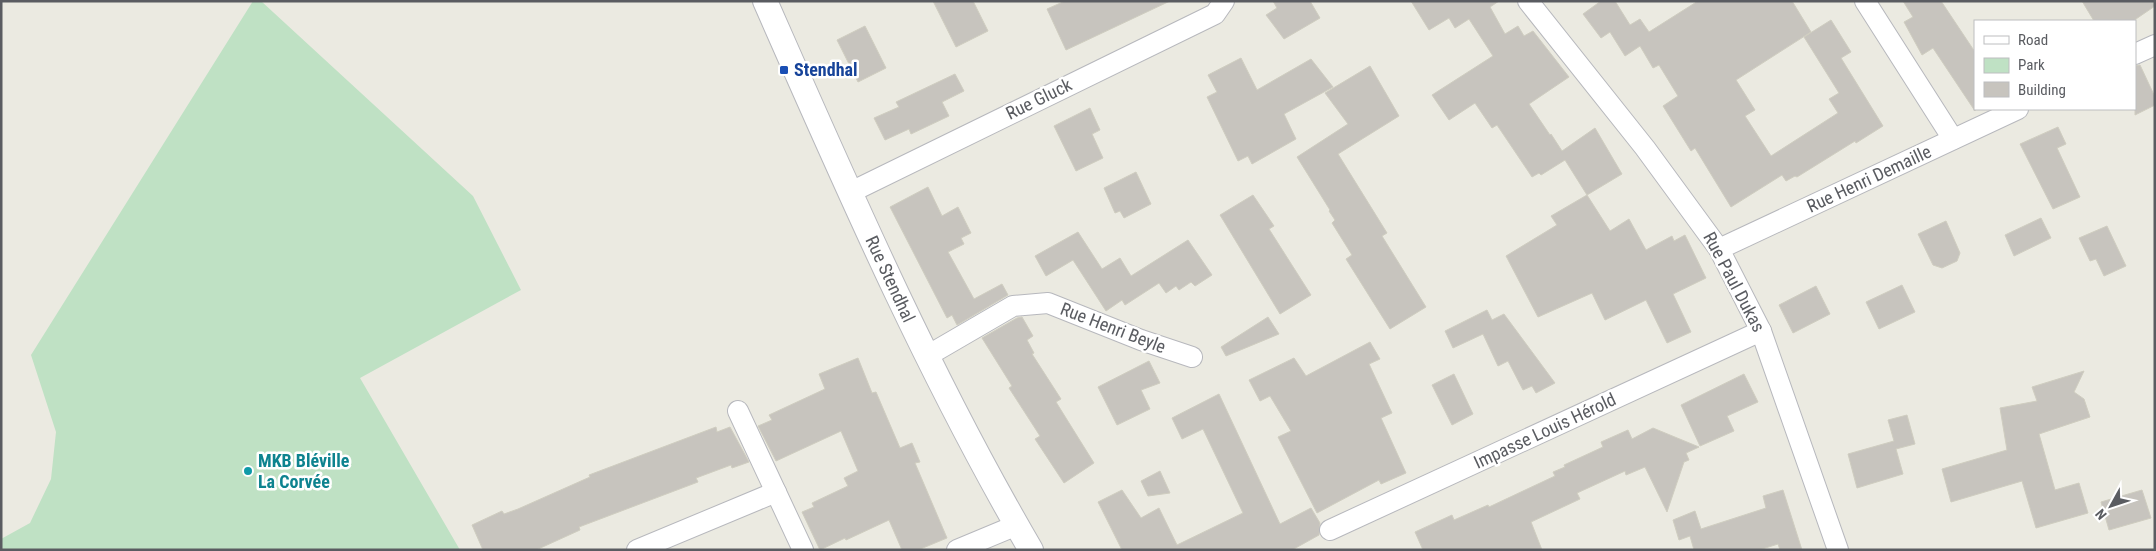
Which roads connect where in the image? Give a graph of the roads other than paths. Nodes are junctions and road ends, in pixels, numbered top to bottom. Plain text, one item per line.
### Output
1 (765, 1) edge
2 (1224, 1) edge
3 (1528, 1) edge
4 (1865, 1) edge
5 (2155, 45) edge
6 (2136, 54) edge
7 (2016, 110) edge
8 (1953, 139) junction
9 (849, 193) junction
10 (1720, 249) junction
11 (1761, 331) junction
12 (927, 356) junction
13 (1192, 357) dead end
14 (738, 411) dead end
15 (776, 492) junction
16 (1017, 525) junction
17 (1330, 530) dead end
18 (637, 550) edge
19 (803, 550) edge
20 (957, 550) edge
21 (1031, 550) edge
22 (1838, 550) edge

1 - 9 street, Rue Stendhal
2 - 9 street, Rue Gluck
3 - 10 street, Rue Paul Dukas
4 - 8 street
5 - 6 street
7 - 8 street, Rue Henri Demaille
8 - 10 street, Rue Henri Demaille
9 - 12 street, Rue Stendhal
10 - 11 street, Rue Paul Dukas
11 - 17 street, Impasse Louis Hérold
11 - 22 street, Rue Paul Dukas
12 - 13 street, Rue Henri Beyle
12 - 16 street, Rue Stendhal
14 - 15 street
15 - 18 street
15 - 19 street
16 - 20 street
16 - 21 street, Rue Stendhal

